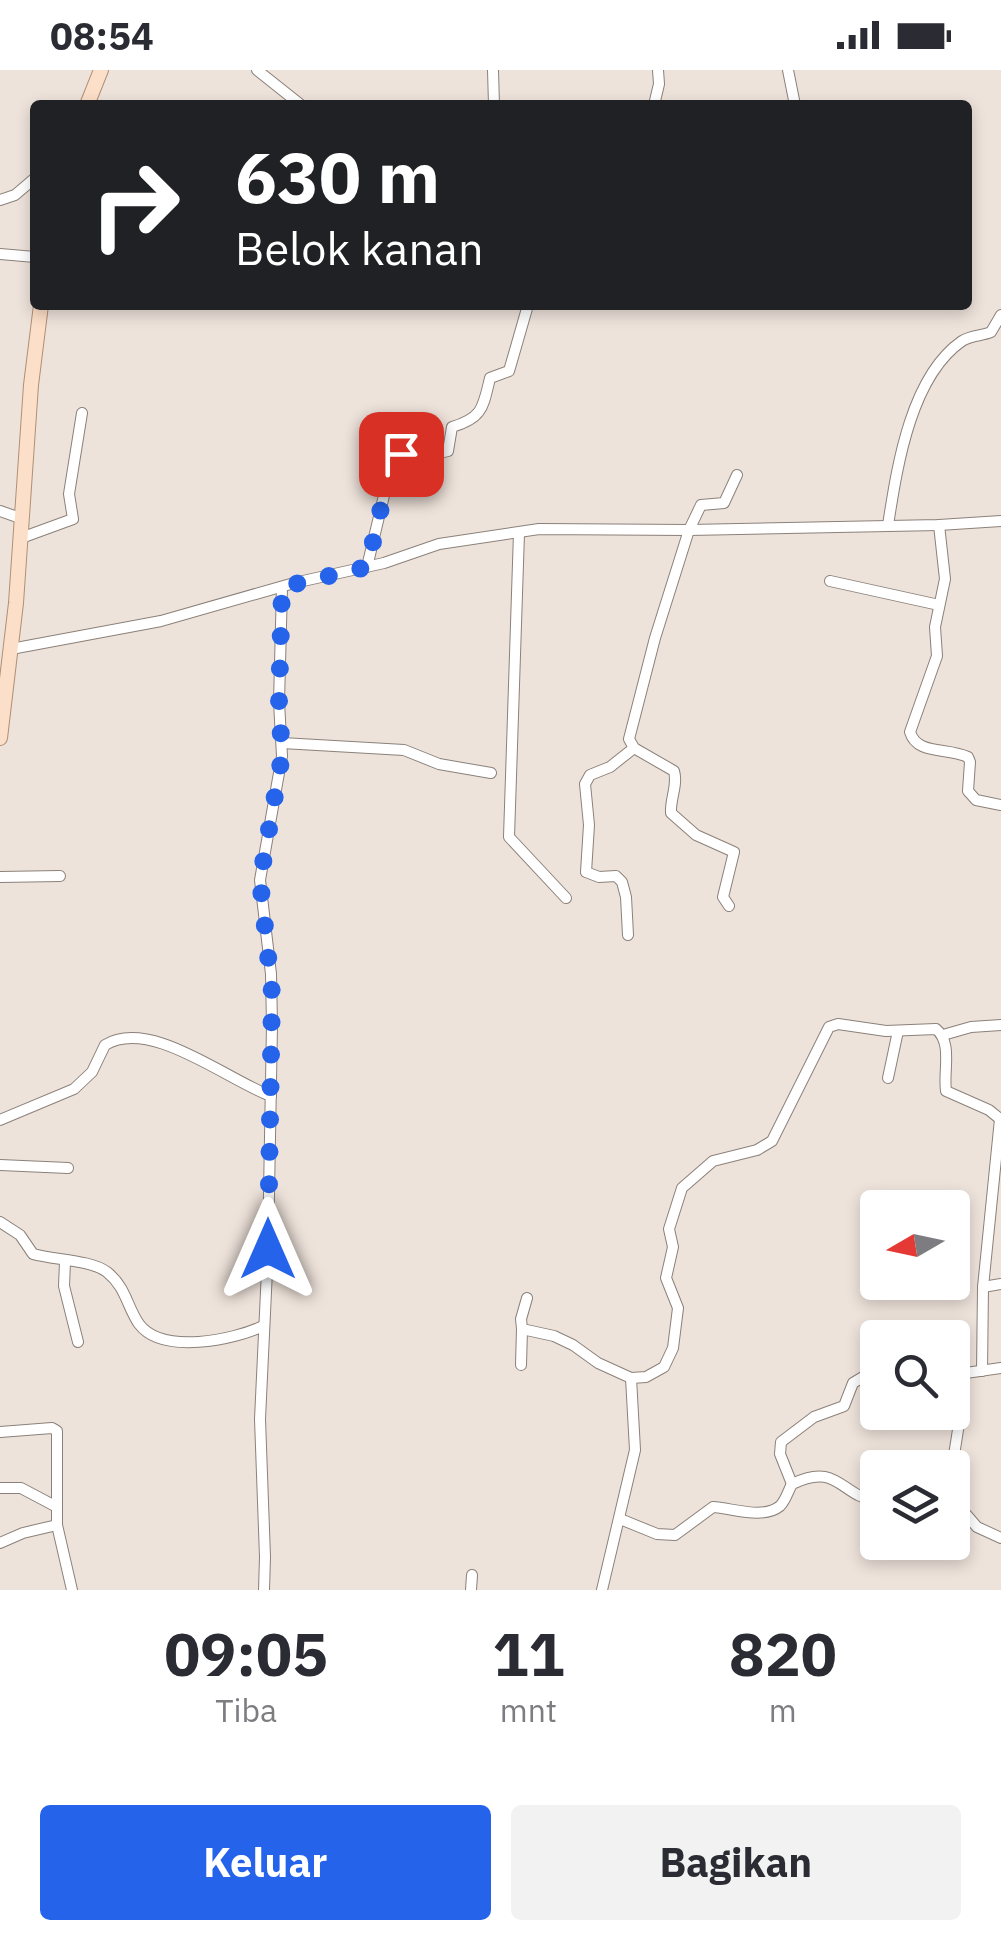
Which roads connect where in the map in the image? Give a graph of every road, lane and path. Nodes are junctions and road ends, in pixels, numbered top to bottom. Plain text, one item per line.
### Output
1 (101, 70) edge
2 (257, 70) edge
3 (493, 70) edge
4 (658, 70) edge
5 (788, 70) edge
6 (89, 100) edge
7 (295, 100) edge
8 (494, 100) edge
9 (655, 100) edge
10 (794, 100) edge
11 (30, 182) edge
12 (0, 200) edge
13 (0, 254) edge
14 (30, 256) edge
15 (40, 310) edge
16 (527, 310) edge
17 (1001, 314) edge
18 (82, 413) dead end
19 (737, 476) dead end
20 (0, 511) edge
21 (22, 519) junction
22 (1001, 521) edge
23 (940, 525) junction
24 (888, 526) junction
25 (690, 530) junction
26 (519, 532) junction
27 (21, 538) junction
28 (367, 567) junction
29 (830, 581) dead end
30 (282, 587) junction
31 (939, 604) junction
32 (8, 637) edge
33 (3, 690) edge
34 (0, 738) edge
35 (282, 743) junction
36 (634, 748) junction
37 (490, 773) dead end
38 (1001, 806) edge
39 (60, 876) dead end
40 (0, 877) edge
41 (566, 898) dead end
42 (730, 906) dead end
43 (628, 935) dead end
44 (1001, 1025) edge
45 (898, 1031) junction
46 (943, 1034) junction
47 (888, 1078) dead end
48 (271, 1096) junction
49 (0, 1120) edge
50 (0, 1165) edge
51 (68, 1168) dead end
52 (0, 1222) edge
53 (65, 1262) junction
54 (1001, 1284) edge
55 (982, 1287) junction
56 (527, 1298) dead end
57 (264, 1326) junction
58 (522, 1329) junction
59 (78, 1342) dead end
60 (521, 1365) dead end
61 (1001, 1368) edge
62 (982, 1371) junction
63 (970, 1372) edge
64 (631, 1378) junction
65 (860, 1380) edge
66 (0, 1432) edge
67 (792, 1484) junction
68 (0, 1488) edge
69 (860, 1497) edge
70 (55, 1506) junction
71 (970, 1518) edge
72 (620, 1519) junction
73 (57, 1525) junction
74 (1001, 1538) edge
75 (0, 1542) edge
76 (472, 1575) dead end
77 (72, 1590) edge
78 (264, 1590) edge
79 (471, 1590) edge
80 (602, 1590) edge

1 - 6 main road
2 - 7 street
3 - 8 street
4 - 9 street
5 - 10 street
11 - 12 street
13 - 14 street
15 - 21 main road
16 - 28 street
17 - 24 street
18 - 27 street
19 - 25 street
20 - 21 street
21 - 27 main road
22 - 23 street
23 - 24 street
23 - 31 street
24 - 25 street
25 - 26 street
25 - 36 street
26 - 28 street
26 - 41 street
27 - 32 main road
28 - 30 street
29 - 31 street
30 - 32 street
30 - 35 street
31 - 38 street
32 - 33 main road
33 - 34 main road
35 - 37 street
35 - 48 street
36 - 42 street
36 - 43 street
39 - 40 street
44 - 46 street
45 - 46 street
45 - 47 street
45 - 64 street
46 - 55 street
48 - 49 street
48 - 57 street
50 - 51 street
52 - 53 street
53 - 57 street
53 - 59 street
54 - 55 street
55 - 62 street
56 - 58 street
57 - 78 street
58 - 60 street
58 - 64 street
61 - 62 street
62 - 63 street
64 - 72 street
65 - 67 street
66 - 70 street
67 - 69 street
67 - 72 street
68 - 70 street
70 - 73 street
71 - 74 street
72 - 80 street
73 - 75 street
73 - 77 street
76 - 79 street

